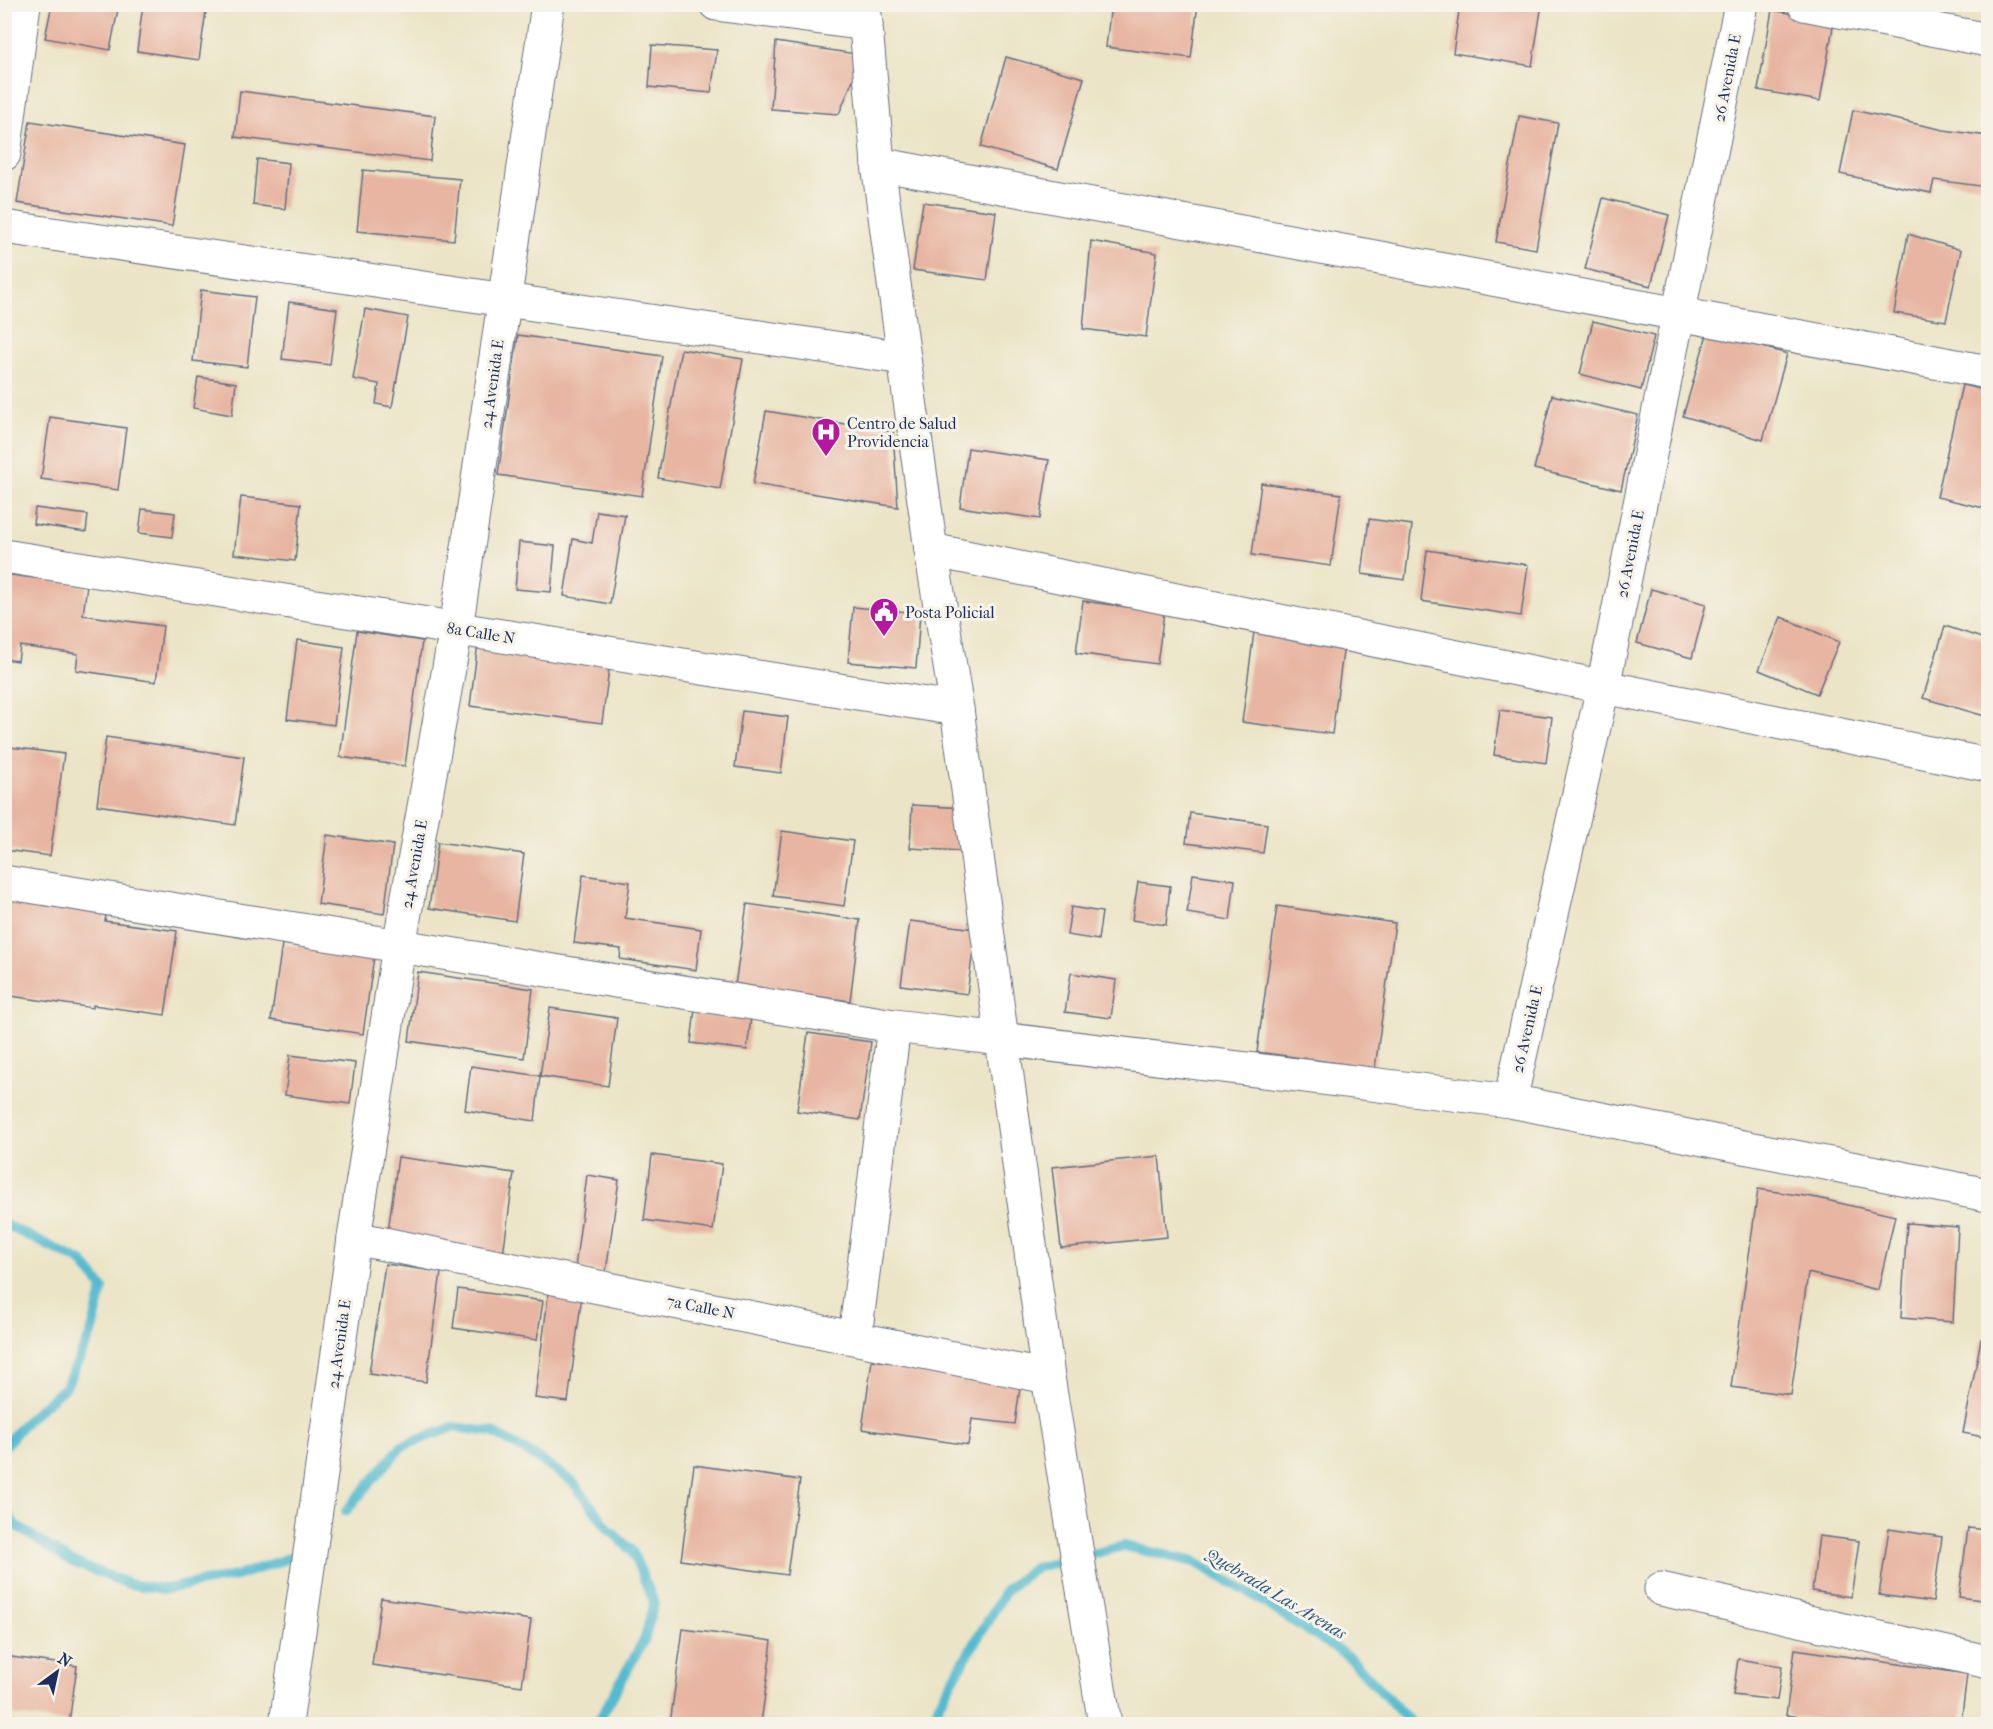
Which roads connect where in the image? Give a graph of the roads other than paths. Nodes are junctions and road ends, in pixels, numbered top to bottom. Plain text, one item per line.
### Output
1 (24, 4) edge
2 (548, 4) edge
3 (716, 4) edge
4 (1741, 4) edge
5 (1804, 4) edge
6 (865, 14) edge
7 (1989, 40) edge
8 (4, 154) edge
9 (878, 164) junction
10 (4, 227) edge
11 (504, 299) junction
12 (1679, 315) junction
13 (904, 358) junction
14 (1989, 372) edge
15 (931, 550) junction
16 (4, 556) edge
17 (456, 629) junction
18 (1604, 687) junction
19 (957, 709) junction
20 (1989, 765) edge
21 (4, 882) edge
22 (399, 946) junction
23 (894, 1026) junction
24 (1002, 1040) junction
25 (1510, 1101) junction
26 (1989, 1195) edge
27 (354, 1238) junction
28 (855, 1337) junction
29 (1048, 1377) junction
30 (1661, 1589) dead end
31 (1989, 1662) edge
32 (286, 1725) edge
33 (1105, 1725) edge

1 - 8 street
2 - 11 street, 24 Avenida E
3 - 6 street
4 - 12 street, 26 Avenida E
5 - 7 street
6 - 9 street
9 - 12 street
9 - 13 street
10 - 11 street
11 - 13 street
11 - 17 street, 24 Avenida E
12 - 14 street
12 - 18 street, 26 Avenida E
13 - 15 street
15 - 18 street
15 - 19 street
16 - 17 street, 8a Calle N
17 - 19 street, 8a Calle N
17 - 22 street, 24 Avenida E
18 - 20 street
18 - 25 street, 26 Avenida E
19 - 24 street
21 - 22 street
22 - 23 street
22 - 27 street, 24 Avenida E
23 - 24 street
23 - 28 street
24 - 25 street
24 - 29 street
25 - 26 street
27 - 28 street, 7a Calle N
27 - 32 street, 24 Avenida E
28 - 29 street, 7a Calle N
29 - 33 street
30 - 31 street

